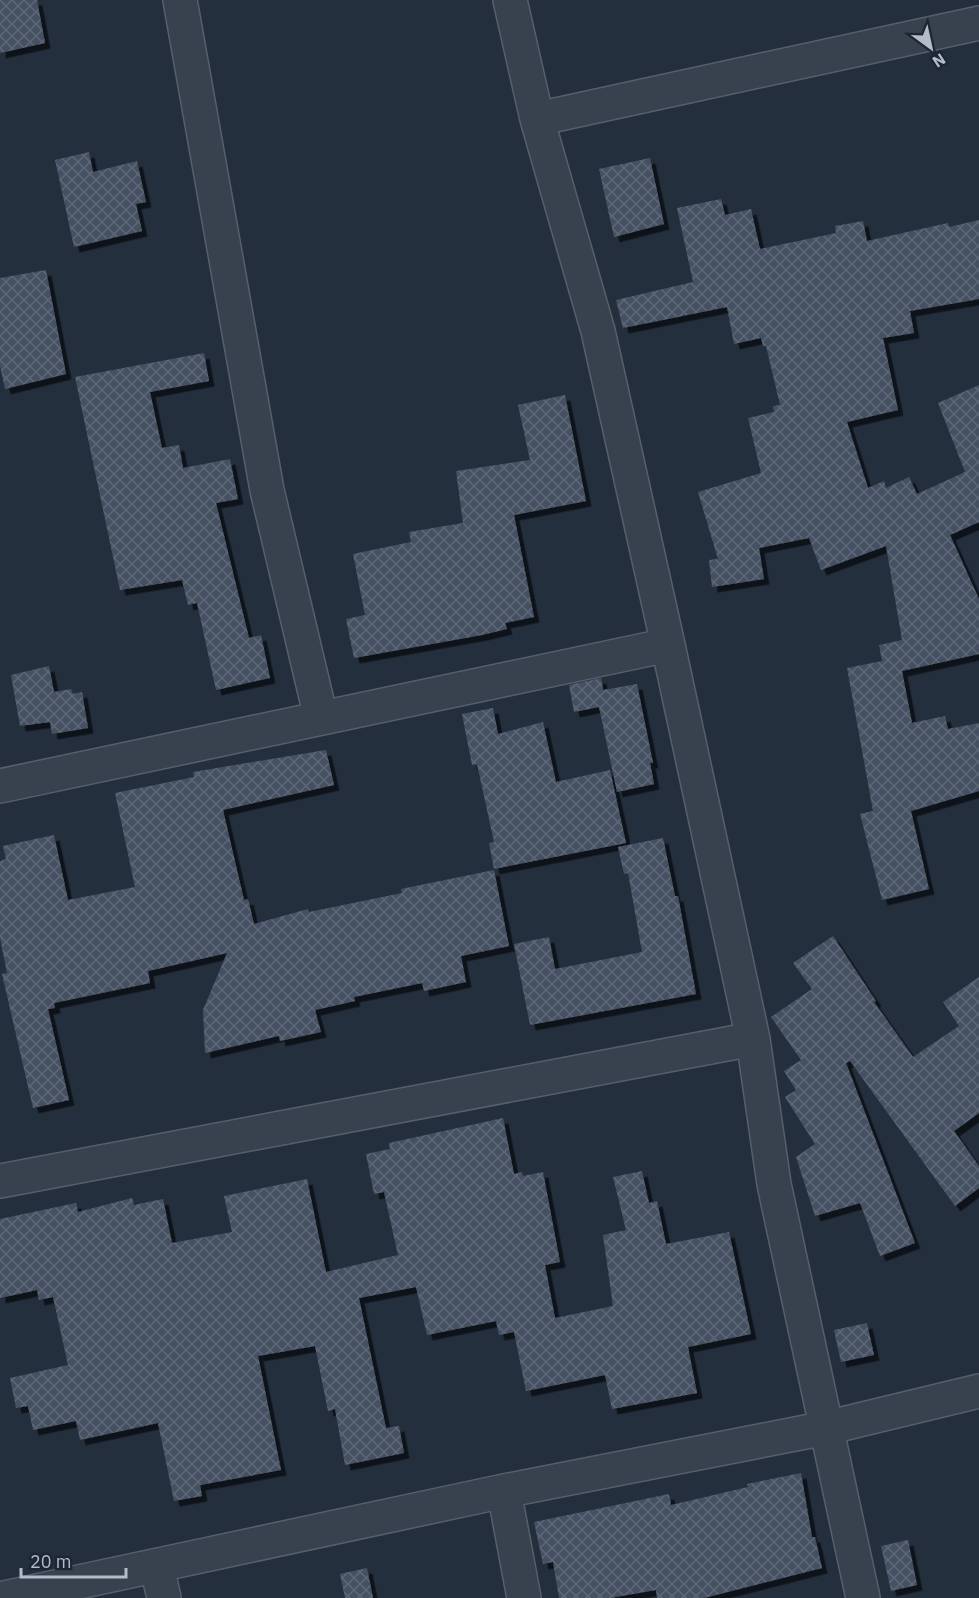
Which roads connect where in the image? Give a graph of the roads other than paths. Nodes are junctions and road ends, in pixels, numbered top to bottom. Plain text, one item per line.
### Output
1 (180, 0) edge
2 (510, 0) edge
3 (979, 23) edge
4 (537, 119) junction
5 (668, 645) junction
6 (321, 718) junction
7 (0, 786) edge
8 (753, 1039) junction
9 (0, 1181) edge
10 (979, 1391) edge
11 (826, 1428) junction
12 (504, 1491) junction
13 (161, 1582) edge
14 (4, 1598) edge
15 (524, 1598) edge
16 (862, 1598) edge

1 - 6 street
2 - 4 street
3 - 4 street
4 - 5 street
5 - 6 street
5 - 8 street
6 - 7 street
8 - 9 street
8 - 11 street
10 - 11 street
11 - 12 street
11 - 16 street
12 - 13 street
12 - 15 street
13 - 14 street

